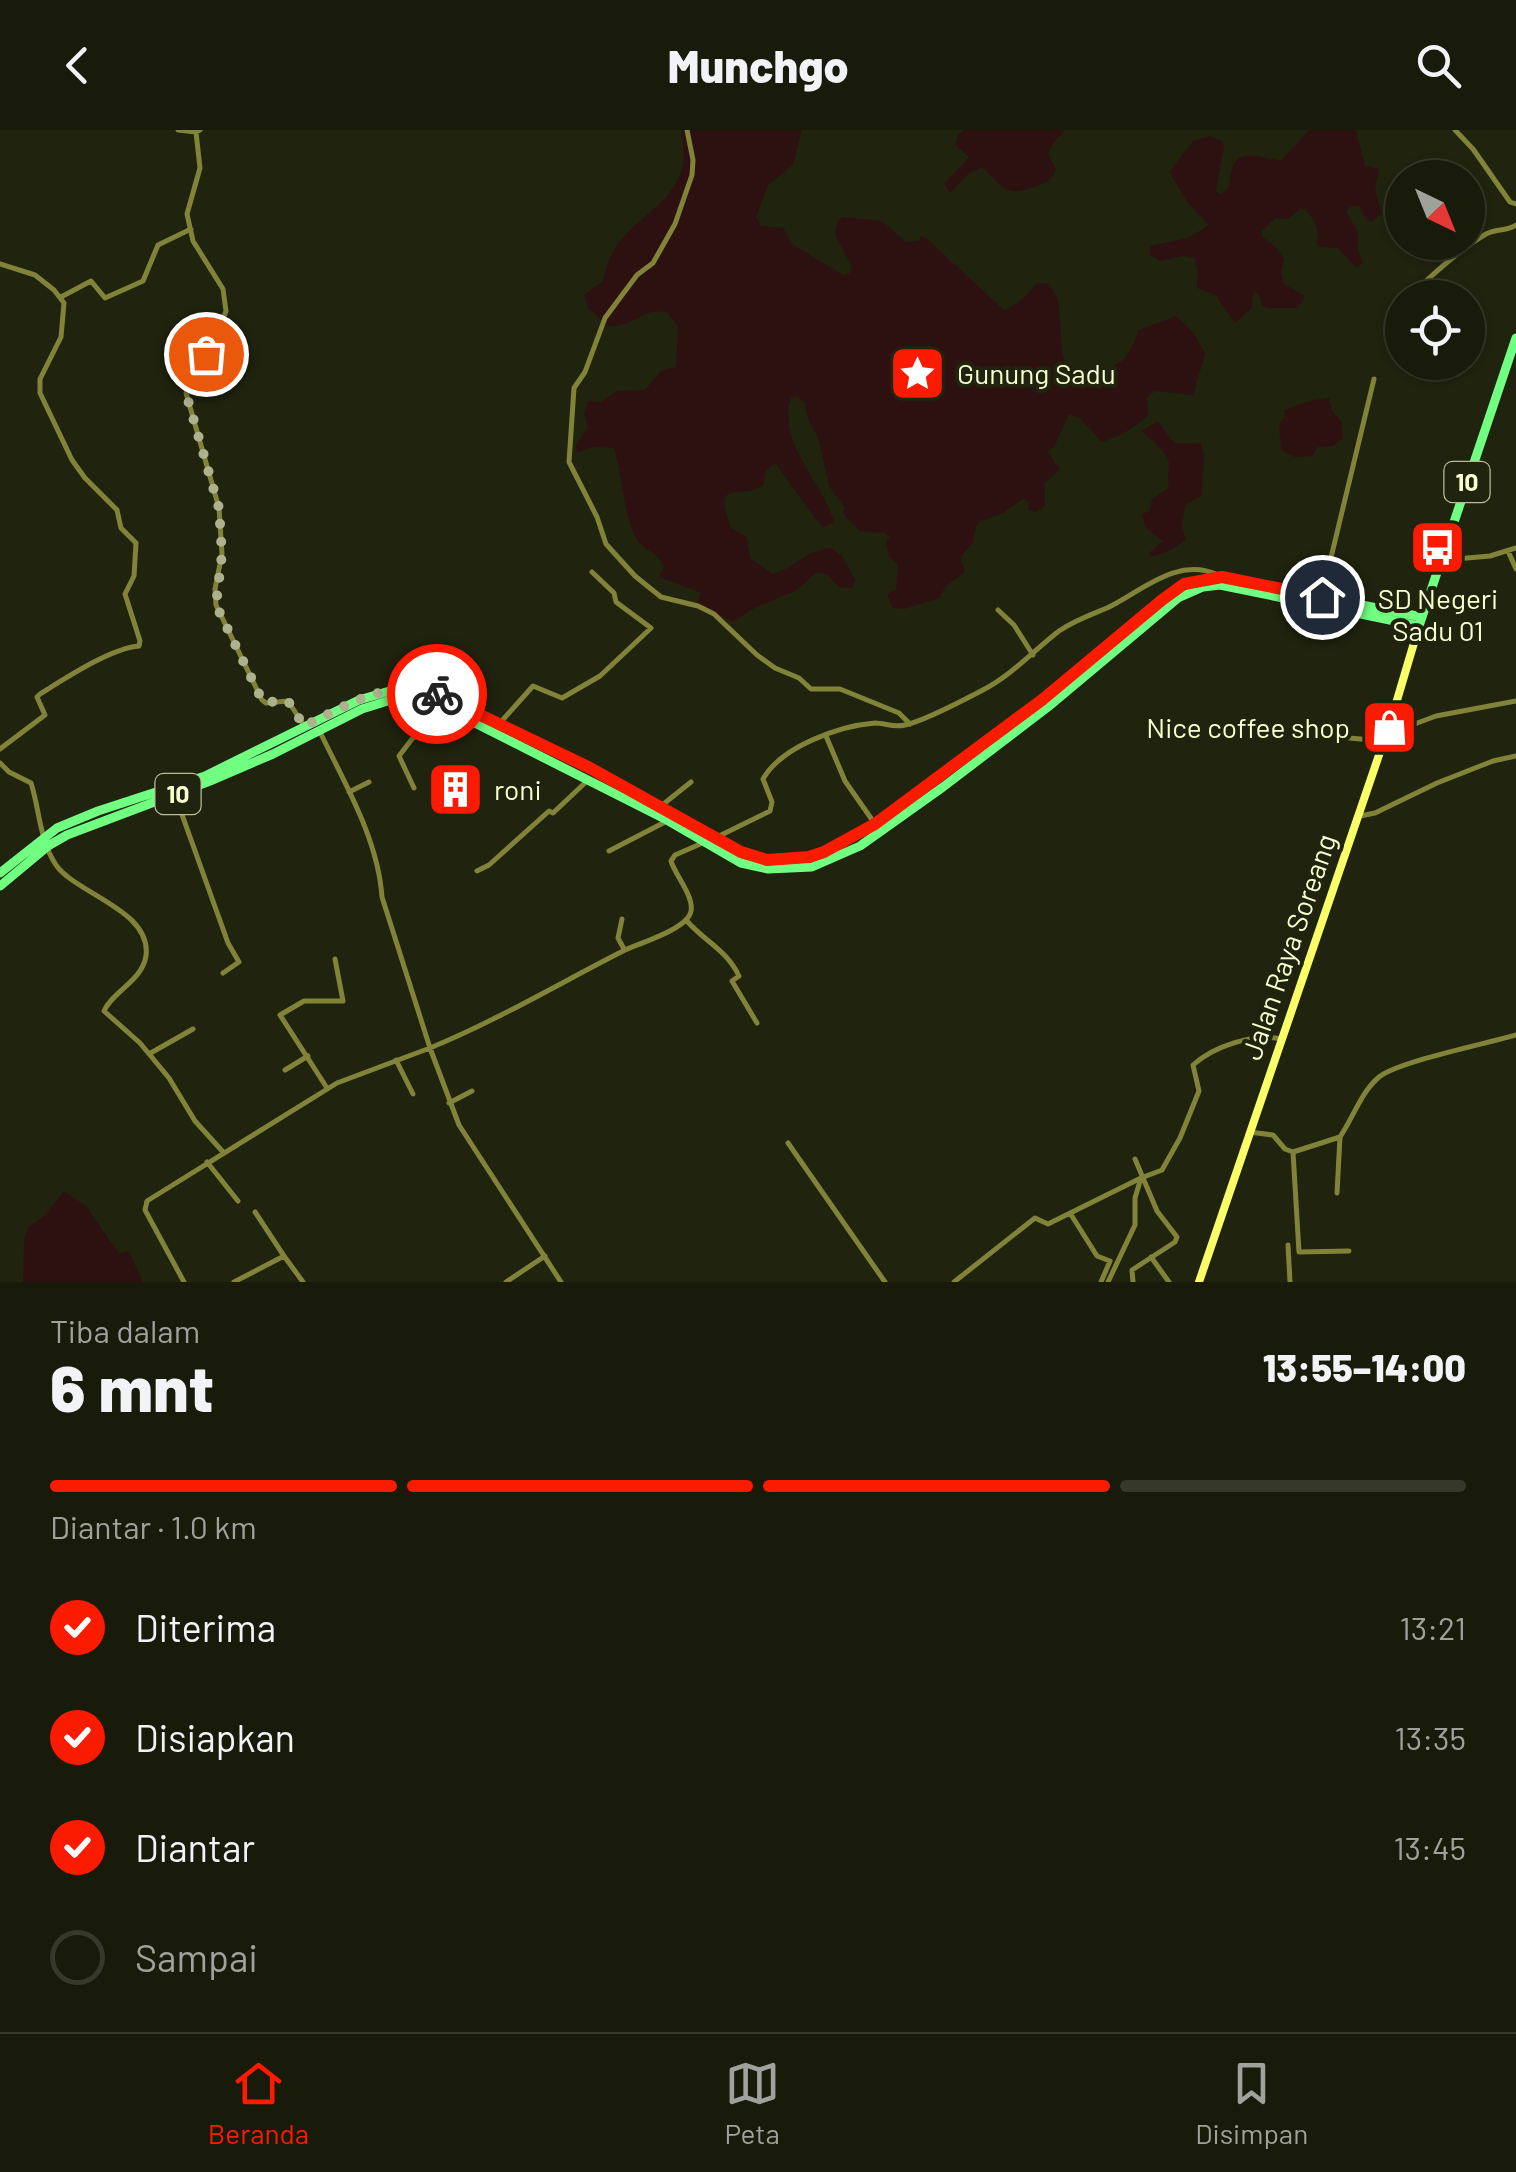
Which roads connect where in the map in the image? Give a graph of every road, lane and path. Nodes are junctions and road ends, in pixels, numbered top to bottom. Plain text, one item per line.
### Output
1 (178, 130) edge
2 (687, 130) edge
3 (1454, 130) edge
4 (198, 131) edge
5 (1516, 204) edge
6 (1516, 224) edge
7 (190, 229) junction
8 (0, 264) edge
9 (1427, 280) dead end
10 (61, 297) junction
11 (1516, 338) edge
12 (1374, 379) dead end
13 (1516, 548) edge
14 (1508, 551) junction
15 (1441, 560) junction
16 (1516, 569) edge
17 (592, 572) dead end
18 (1222, 577) junction
19 (1321, 597) junction
20 (998, 610) dead end
21 (1421, 622) junction
22 (1033, 655) junction
23 (1516, 701) edge
24 (452, 711) junction
25 (1392, 717) junction
26 (910, 724) junction
27 (498, 725) junction
28 (319, 729) junction
29 (306, 730) junction
30 (826, 736) junction
31 (1338, 738) dead end
32 (1383, 741) junction
33 (0, 748) edge
34 (1516, 756) edge
35 (0, 762) edge
36 (588, 781) junction
37 (369, 782) dead end
38 (691, 782) dead end
39 (414, 788) dead end
40 (348, 792) junction
41 (175, 795) junction
42 (661, 806) junction
43 (1357, 817) junction
44 (667, 820) junction
45 (875, 824) junction
46 (716, 838) junction
47 (46, 842) junction
48 (704, 842) junction
49 (608, 851) dead end
50 (477, 870) dead end
51 (0, 873) edge
52 (0, 886) edge
53 (622, 920) dead end
54 (686, 920) junction
55 (624, 950) junction
56 (335, 960) dead end
57 (223, 973) dead end
58 (757, 1023) dead end
59 (193, 1029) dead end
60 (1516, 1035) edge
61 (1281, 1039) junction
62 (430, 1048) junction
63 (149, 1054) junction
64 (308, 1056) junction
65 (396, 1060) junction
66 (286, 1070) dead end
67 (327, 1088) junction
68 (472, 1091) dead end
69 (414, 1094) dead end
70 (449, 1103) junction
71 (1249, 1132) junction
72 (1340, 1137) junction
73 (788, 1143) dead end
74 (1293, 1152) junction
75 (224, 1153) junction
76 (1135, 1158) dead end
77 (207, 1162) junction
78 (1143, 1181) junction
79 (1337, 1193) dead end
80 (238, 1201) dead end
81 (255, 1212) dead end
82 (1070, 1213) junction
83 (1288, 1245) dead end
84 (1349, 1251) dead end
85 (284, 1256) junction
86 (545, 1256) junction
87 (1151, 1257) junction
88 (557, 1280) edge
89 (184, 1282) edge
90 (234, 1282) edge
91 (303, 1282) edge
92 (506, 1282) edge
93 (885, 1282) edge
94 (954, 1282) edge
95 (1104, 1282) edge
96 (1132, 1282) edge
97 (1168, 1282) edge
98 (1199, 1282) edge
99 (1290, 1282) edge

1 - 4 street
2 - 26 street
3 - 5 street
4 - 7 street
6 - 9 street
7 - 10 street
7 - 29 street
8 - 10 street
10 - 33 street
11 - 15 highway, 10
12 - 19 street
13 - 14 street
14 - 15 street
14 - 16 street
15 - 21 highway, 10
17 - 27 street
18 - 19 highway, 10
18 - 22 street
18 - 45 highway, 10
19 - 21 highway, 10
20 - 22 street
21 - 25 main road, Jalan Raya Soreang
21 - 48 highway, 10
22 - 26 street
23 - 25 street
24 - 28 highway, 10
24 - 36 highway, 10
24 - 39 street
25 - 32 main road, Jalan Raya Soreang
26 - 30 street
27 - 29 highway, 10
27 - 42 highway, 10
28 - 29 highway, 10
28 - 40 street
29 - 41 highway, 10
29 - 47 highway, 10
30 - 45 street
30 - 46 street
31 - 32 street
32 - 43 main road, Jalan Raya Soreang
34 - 43 street
35 - 47 street
36 - 44 highway, 10
36 - 50 street
37 - 40 street
38 - 42 street
40 - 62 street
41 - 47 highway, 10
41 - 57 street
42 - 46 highway, 10
43 - 61 main road, Jalan Raya Soreang
44 - 48 highway, 10
44 - 49 street
45 - 46 highway, 10
46 - 48 street
47 - 51 highway, 10
47 - 52 highway, 10
47 - 63 street
48 - 54 street
53 - 55 street
54 - 55 street
54 - 58 street
55 - 62 street
56 - 64 street
59 - 63 street
60 - 72 street
61 - 71 main road, Jalan Raya Soreang
61 - 78 street
62 - 65 street
62 - 70 street
63 - 75 street
64 - 66 street
64 - 67 street
65 - 67 street
65 - 69 street
67 - 75 street
68 - 70 street
70 - 86 street
71 - 74 street
71 - 98 main road, Jalan Raya Soreang
72 - 74 street
72 - 79 street
73 - 93 street
74 - 84 street
75 - 77 street
76 - 78 street
77 - 80 street
77 - 89 street
78 - 82 street
78 - 87 street
78 - 95 street
81 - 85 street
82 - 94 street
82 - 95 street
83 - 99 street
85 - 90 street
85 - 91 street
86 - 88 street
86 - 92 street
87 - 96 street
87 - 97 street

